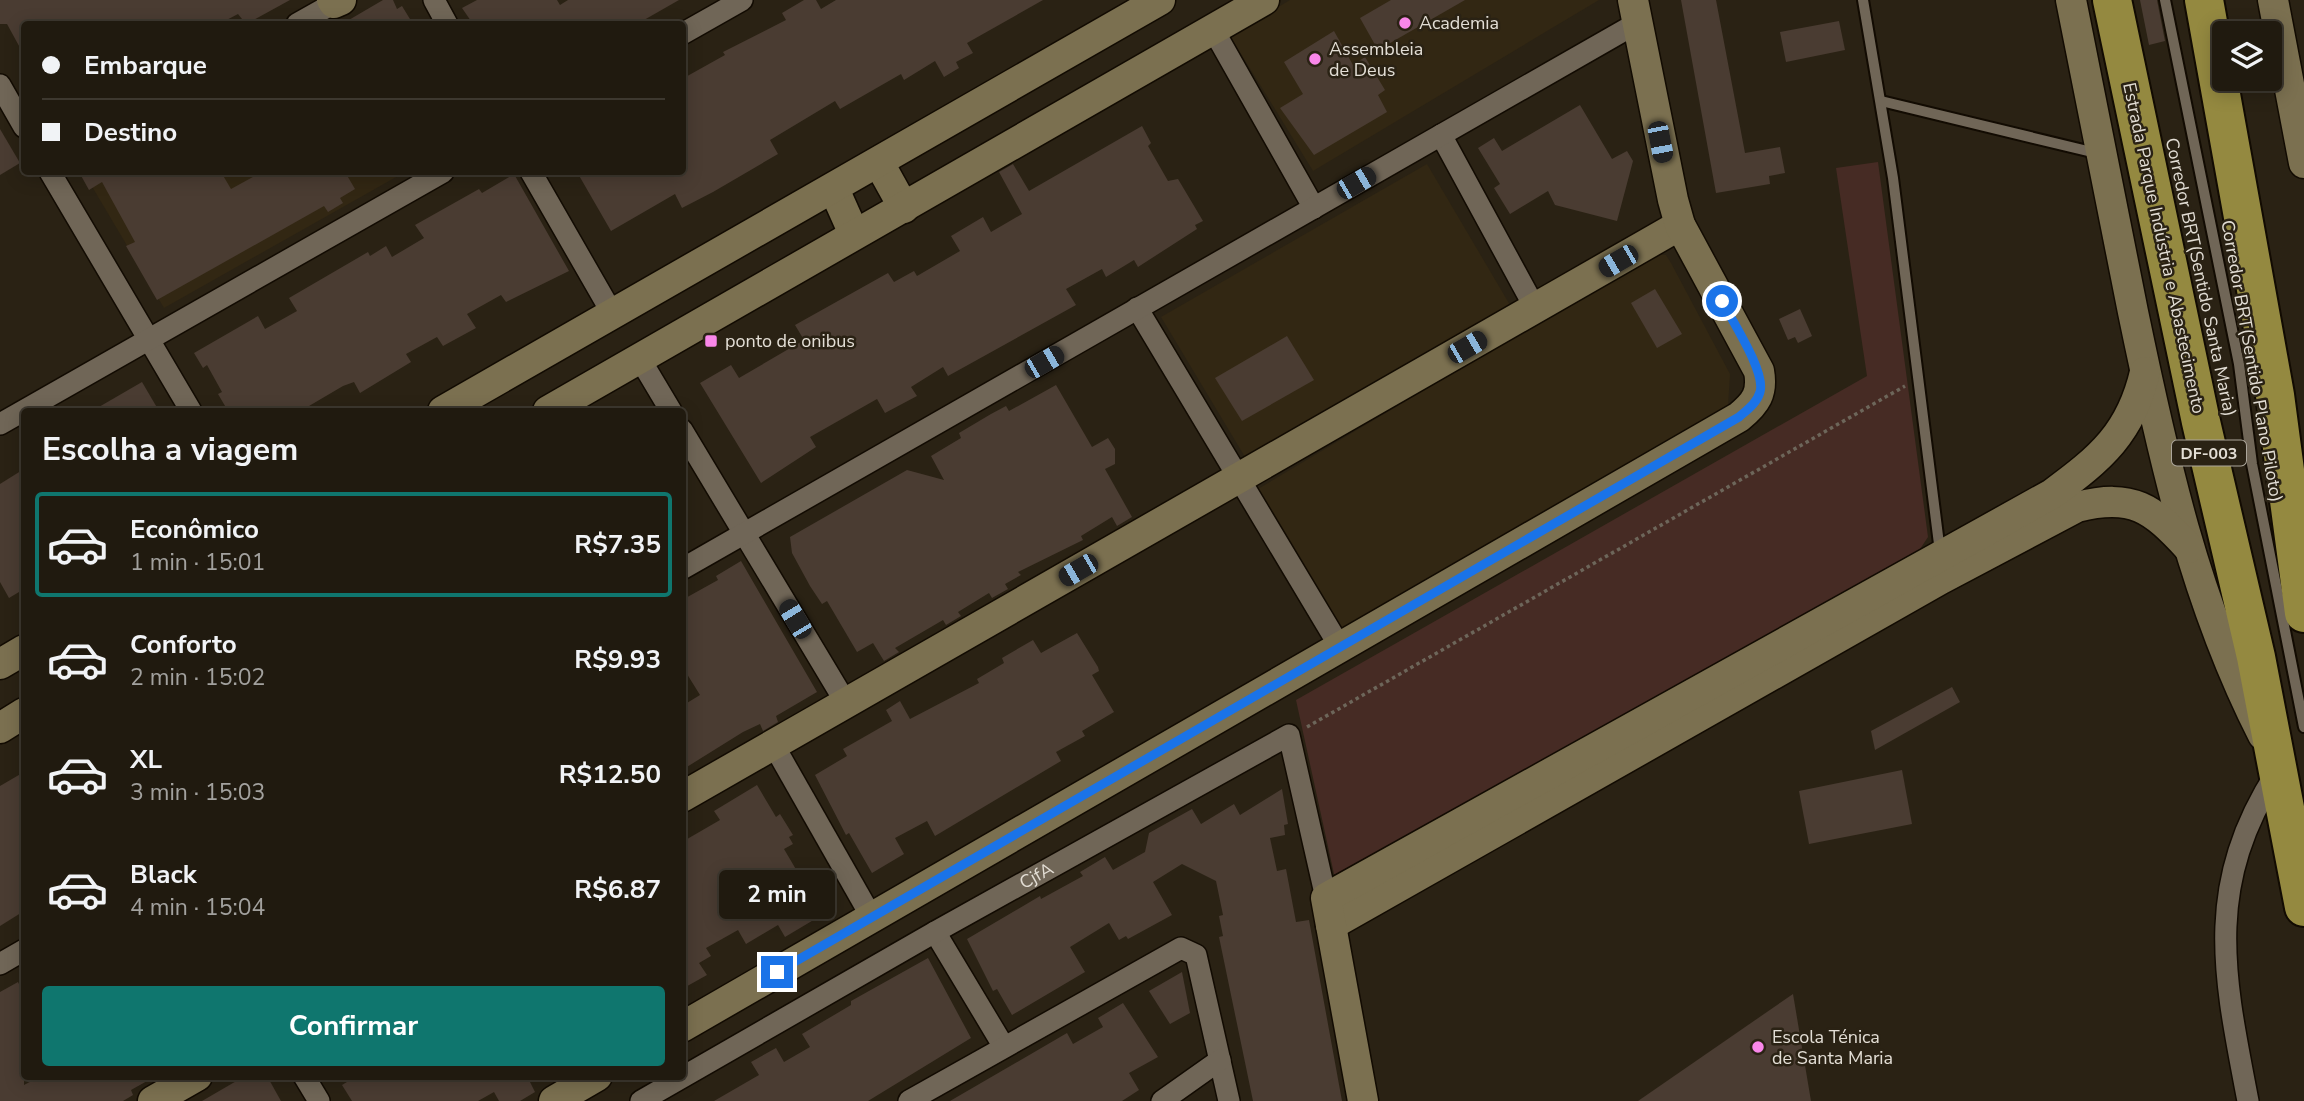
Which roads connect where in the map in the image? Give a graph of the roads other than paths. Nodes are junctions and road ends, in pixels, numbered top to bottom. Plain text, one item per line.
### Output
1 (434, 0) edge
2 (742, 0) edge
3 (1160, 0) edge
4 (1264, 0) edge
5 (1863, 0) edge
6 (2071, 0) edge
7 (2112, 0) edge
8 (2124, 0) edge
9 (2165, 0) edge
10 (2204, 0) edge
11 (2273, 0) edge
12 (336, 1) edge
13 (1635, 11) edge
14 (302, 21) edge
15 (445, 21) edge
16 (1214, 31) junction
17 (686, 32) edge
18 (0, 85) edge
19 (1881, 101) junction
20 (21, 122) edge
21 (1441, 135) junction
22 (2100, 154) junction
23 (879, 163) junction
24 (2304, 163) edge
25 (52, 175) edge
26 (438, 175) edge
27 (533, 175) edge
28 (834, 188) junction
29 (904, 208) junction
30 (1314, 208) junction
31 (1680, 225) junction
32 (854, 234) junction
33 (1138, 308) junction
34 (1535, 308) junction
35 (612, 313) junction
36 (150, 339) junction
37 (640, 359) junction
38 (2145, 372) junction
39 (2208, 394) dead end
40 (28, 408) edge
41 (189, 408) edge
42 (448, 408) edge
43 (553, 408) edge
44 (669, 408) edge
45 (21, 412) edge
46 (0, 424) edge
47 (686, 437) edge
48 (1240, 477) junction
49 (744, 534) junction
50 (2189, 548) junction
51 (686, 567) edge
52 (1941, 567) junction
53 (2259, 611) dead end
54 (2304, 613) edge
55 (1340, 647) junction
56 (21, 652) edge
57 (0, 664) edge
58 (845, 703) junction
59 (21, 715) edge
60 (2304, 727) edge
61 (0, 728) edge
62 (773, 744) junction
63 (2277, 766) junction
64 (686, 795) edge
65 (2304, 849) edge
66 (2304, 907) edge
67 (1329, 911) junction
68 (872, 918) junction
69 (935, 932) junction
70 (21, 952) edge
71 (0, 964) edge
72 (686, 1025) edge
73 (1003, 1047) junction
74 (1220, 1060) junction
75 (686, 1075) edge
76 (190, 1080) edge
77 (306, 1080) edge
78 (590, 1080) edge
79 (678, 1080) edge
80 (153, 1101) edge
81 (319, 1101) edge
82 (554, 1101) edge
83 (641, 1101) edge
84 (909, 1101) edge
85 (1163, 1101) edge
86 (1229, 1101) edge
87 (1363, 1101) edge
88 (2248, 1101) edge

1 - 15 street
2 - 17 street
3 - 23 street
4 - 16 street
5 - 19 lane
6 - 22 street
7 - 63 highway, Estrada Parque Indústria e Abastecimento / DF-003
8 - 39 lane, Corredor BRT(Sentido Santa Maria)
9 - 60 lane, Corredor BRT(Sentido Plano Piloto)
10 - 54 highway
11 - 24 street
12 - 14 street
13 - 21 street
13 - 31 street
16 - 29 street
16 - 30 street
18 - 20 street
19 - 22 lane
19 - 52 lane
21 - 30 street
21 - 34 street
22 - 38 street
23 - 28 street
23 - 29 street
25 - 36 street
26 - 36 street
27 - 35 street
28 - 32 street
28 - 35 street
29 - 32 street
30 - 33 street
31 - 34 street
31 - 55 street
32 - 37 street
33 - 48 street
33 - 49 street
34 - 48 street
35 - 42 street
36 - 40 street
36 - 41 street
37 - 43 street
37 - 44 street
38 - 50 street
38 - 52 street
45 - 46 street
47 - 49 street
48 - 55 street
48 - 58 street
49 - 51 street
49 - 58 street
50 - 52 street
50 - 63 street
52 - 67 street
53 - 65 lane
55 - 68 street
56 - 57 street
58 - 62 street
59 - 61 street
62 - 64 street
62 - 68 street
63 - 66 highway, Estrada Parque Indústria e Abastecimento / DF-003
63 - 88 street
67 - 69 street, CjfA
67 - 87 street
68 - 72 street
69 - 73 street
69 - 75 street, CjfA
70 - 71 street
73 - 74 street
73 - 84 street
74 - 85 street
74 - 86 street
76 - 80 street
77 - 81 street
78 - 82 street
79 - 83 street, CjfA

